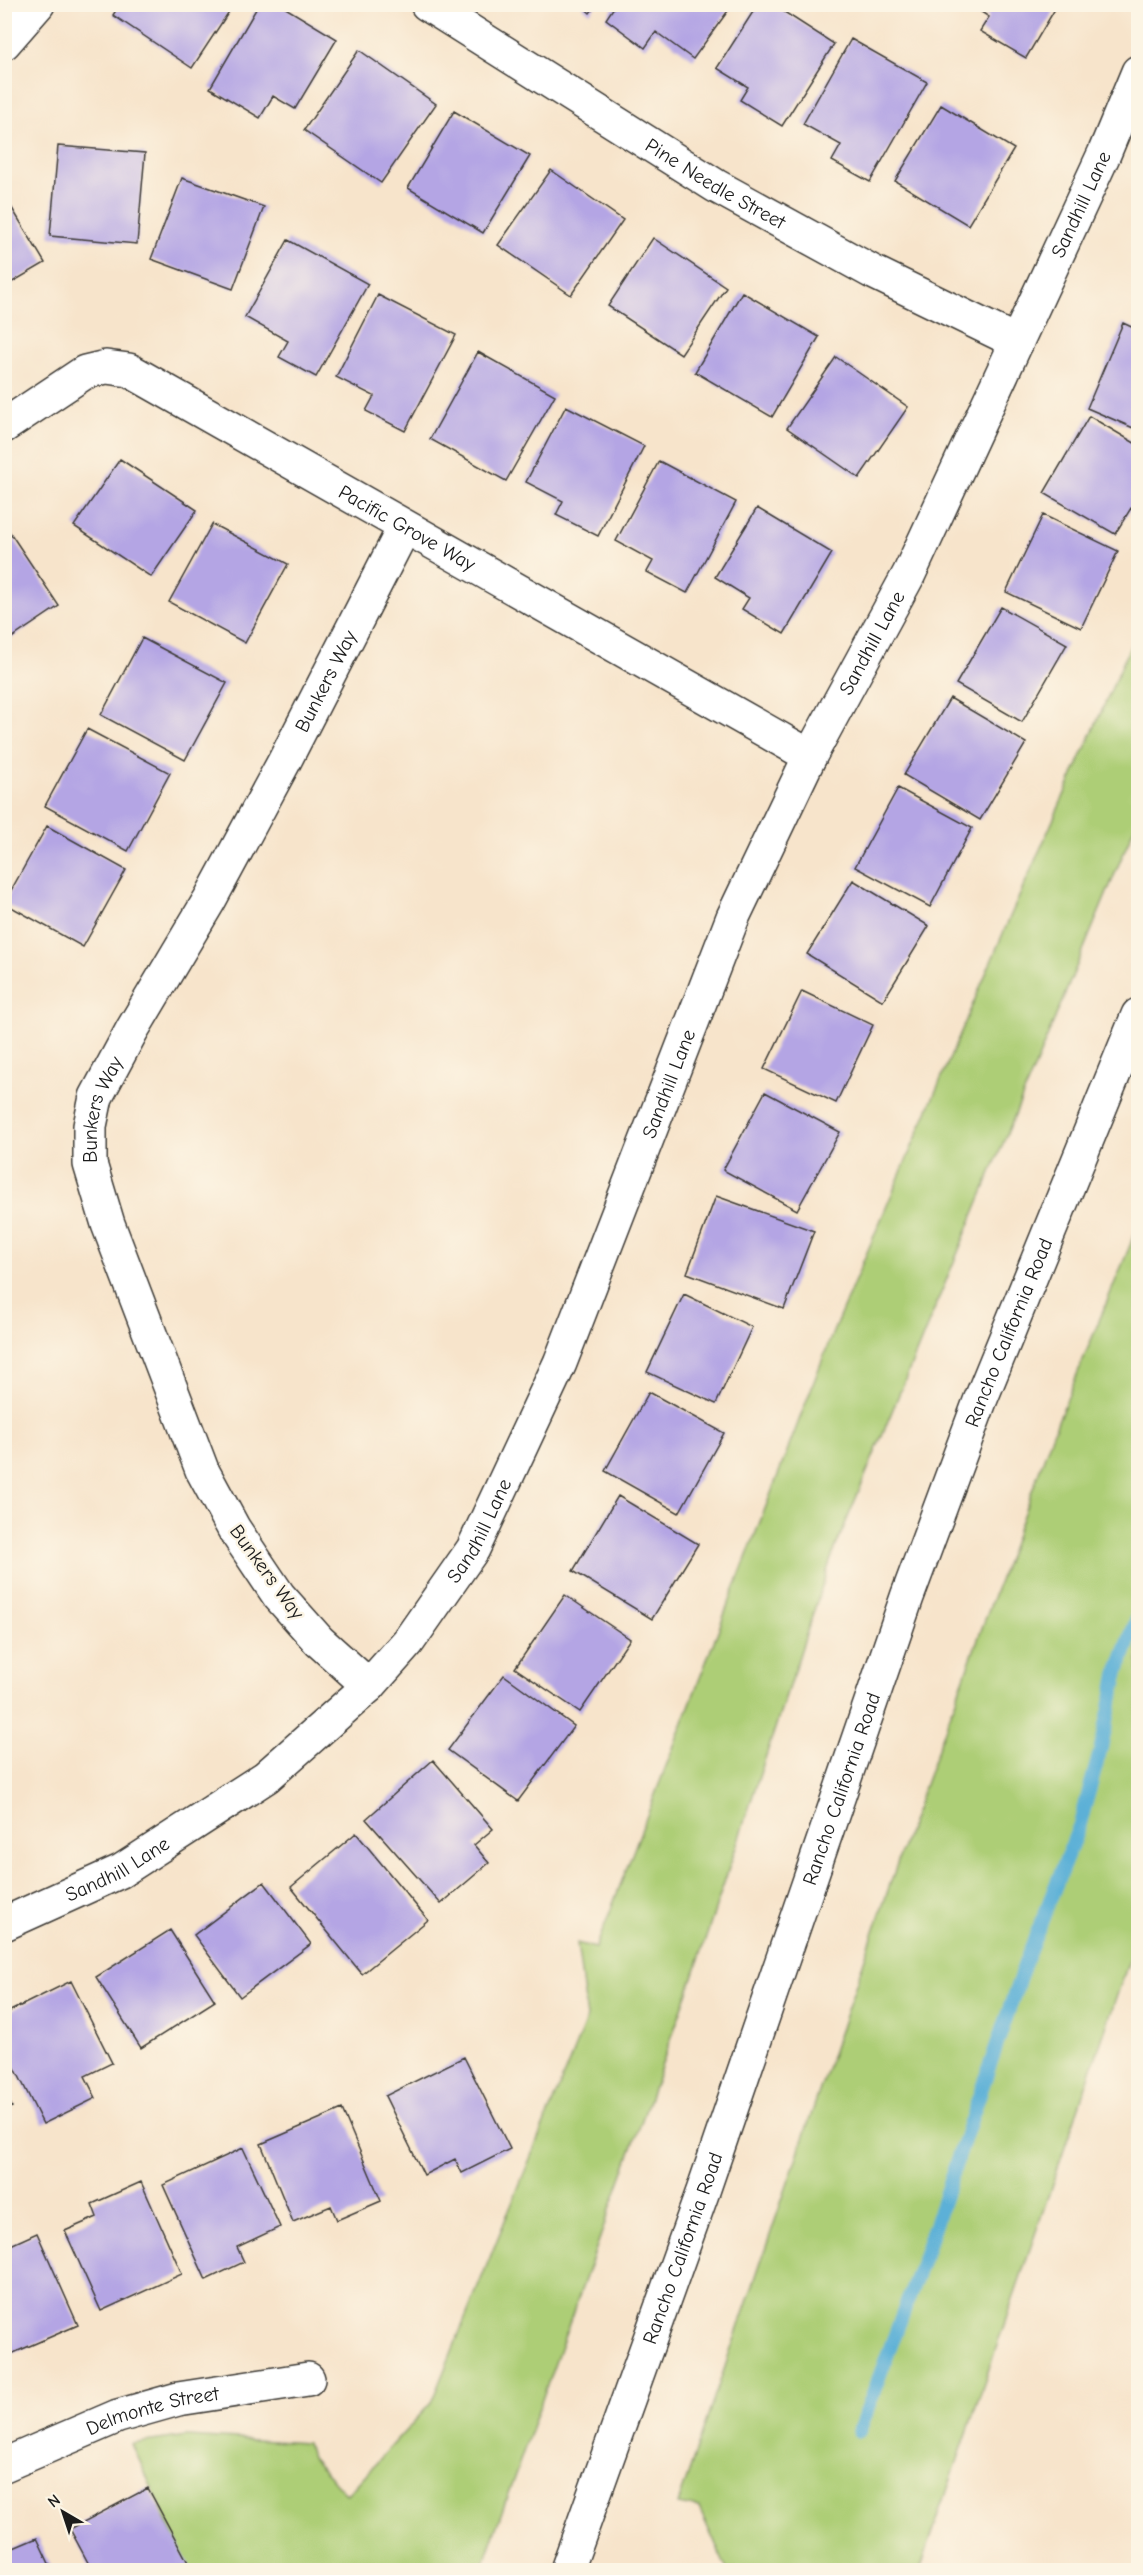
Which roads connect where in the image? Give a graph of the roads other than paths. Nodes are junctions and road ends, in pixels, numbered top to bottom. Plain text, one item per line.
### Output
1 (38, 4) edge
2 (427, 4) edge
3 (4, 43) edge
4 (1138, 72) edge
5 (1017, 342) junction
6 (4, 426) edge
7 (404, 528) junction
8 (810, 756) junction
9 (1138, 1016) edge
10 (369, 1686) junction
11 (4, 1924) edge
12 (308, 2379) dead end
13 (4, 2465) edge
14 (567, 2571) edge

1 - 3 street
2 - 5 street, Pine Needle Street
4 - 5 street, Sandhill Lane
5 - 8 street, Sandhill Lane
6 - 7 street, Pacific Grove Way
7 - 8 street, Pacific Grove Way
7 - 10 street, Bunkers Way
8 - 10 street, Sandhill Lane
9 - 14 street, Rancho California Road
10 - 11 street, Sandhill Lane
12 - 13 street, Delmonte Street

